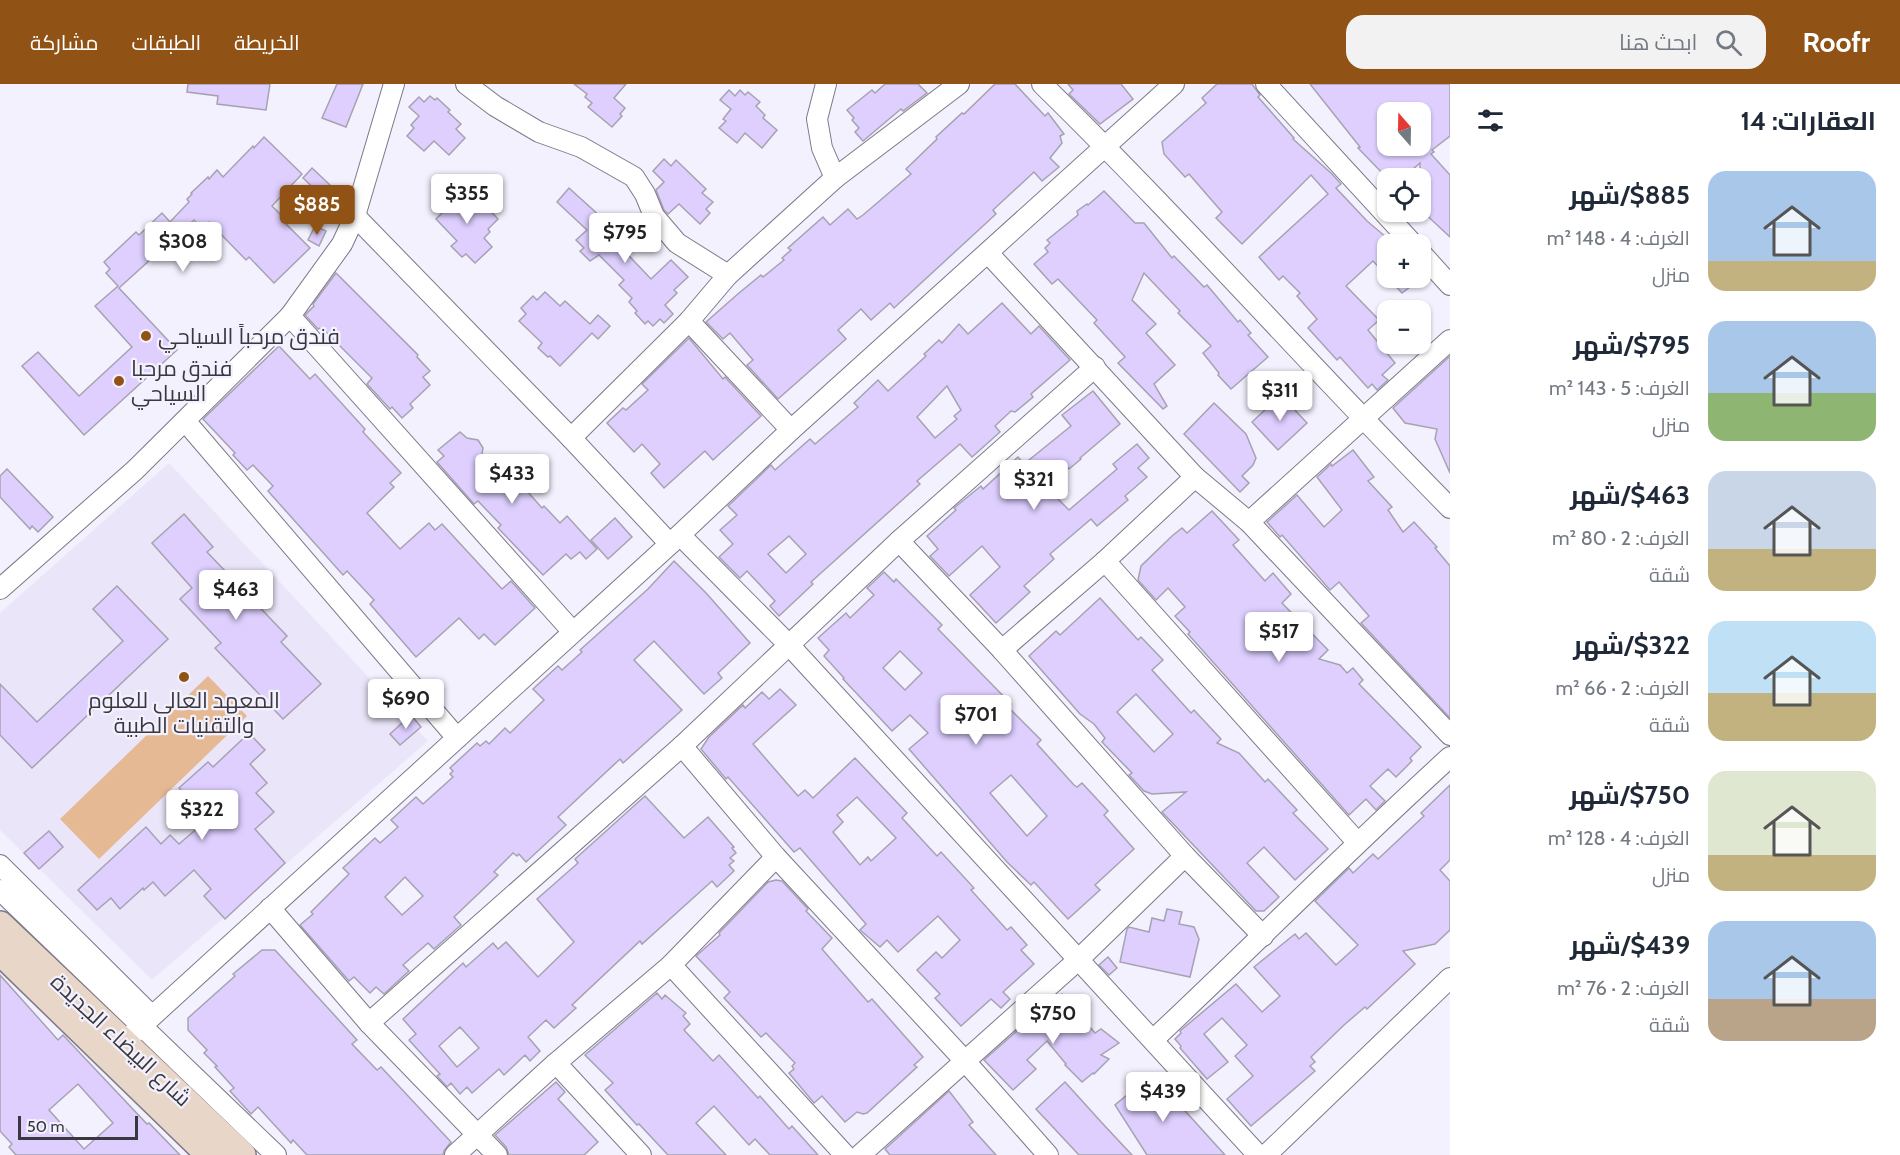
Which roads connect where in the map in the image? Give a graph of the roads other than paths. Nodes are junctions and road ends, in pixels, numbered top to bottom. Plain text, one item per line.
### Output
1 (394, 84) edge
2 (466, 84) edge
3 (826, 84) edge
4 (959, 84) edge
5 (1042, 84) edge
6 (1174, 84) edge
7 (1266, 84) edge
8 (1105, 147) junction
9 (835, 178) junction
10 (355, 216) junction
11 (1404, 234) edge
12 (988, 253) junction
13 (1431, 264) edge
14 (728, 274) junction
15 (1450, 285) edge
16 (290, 316) junction
17 (689, 321) junction
18 (1450, 340) edge
19 (1095, 367) junction
20 (1363, 420) junction
21 (186, 422) junction
22 (791, 430) junction
23 (571, 438) junction
24 (1195, 477) junction
25 (1450, 508) edge
26 (1249, 522) junction
27 (675, 539) junction
28 (899, 541) junction
29 (1105, 561) junction
30 (0, 589) edge
31 (573, 632) junction
32 (790, 646) junction
33 (1002, 650) junction
34 (1450, 735) edge
35 (457, 738) junction
36 (682, 746) junction
37 (1450, 756) edge
38 (1358, 842) junction
39 (1185, 856) junction
40 (776, 857) junction
41 (0, 865) edge
42 (0, 890) edge
43 (270, 908) junction
44 (0, 926) edge
45 (1263, 936) junction
46 (0, 951) edge
47 (1078, 960) junction
48 (671, 965) junction
49 (1450, 978) edge
50 (369, 1023) junction
51 (131, 1035) junction
52 (1153, 1040) junction
53 (965, 1061) junction
54 (556, 1063) junction
55 (477, 1135) junction
56 (210, 1155) edge
57 (242, 1155) edge
58 (276, 1155) edge
59 (455, 1155) edge
60 (497, 1155) edge
61 (641, 1155) edge
62 (845, 1155) edge
63 (860, 1155) edge
64 (1048, 1155) edge
65 (1258, 1155) edge
66 (1266, 1155) edge

1 - 10 street
2 - 14 street
3 - 9 street
4 - 9 street
5 - 8 street
6 - 8 street
7 - 11 street
8 - 12 street
8 - 20 street
9 - 14 street
10 - 16 street
10 - 23 street
12 - 19 street
12 - 22 street
13 - 15 street
14 - 17 street
16 - 21 street
16 - 31 street
17 - 22 street
17 - 23 street
18 - 20 street
19 - 24 street
19 - 28 street
20 - 25 street
20 - 26 street
21 - 30 street
21 - 35 street
22 - 27 street
23 - 27 street
24 - 26 street
24 - 29 street
26 - 34 street
27 - 31 street
27 - 32 street
28 - 32 street
28 - 33 street
29 - 33 street
29 - 38 street
31 - 35 street
32 - 36 street
32 - 47 street
33 - 39 street
35 - 43 street
36 - 40 street
36 - 50 street
37 - 38 street
38 - 45 street
39 - 45 street
39 - 47 street
40 - 48 street
40 - 53 street
41 - 51 street
42 - 51 street
43 - 50 street
43 - 51 street
44 - 51 street, شارع البيضاء الجديدة
45 - 52 street
46 - 51 street, شارع البيضاء الجديدة
47 - 52 street
47 - 53 street
48 - 54 street
48 - 62 street
49 - 66 street
50 - 55 street
51 - 56 street, شارع البيضاء الجديدة
51 - 57 street, شارع البيضاء الجديدة
51 - 58 street
52 - 65 street
53 - 63 street
53 - 64 street
54 - 55 street
54 - 61 street
55 - 59 street
55 - 60 street

